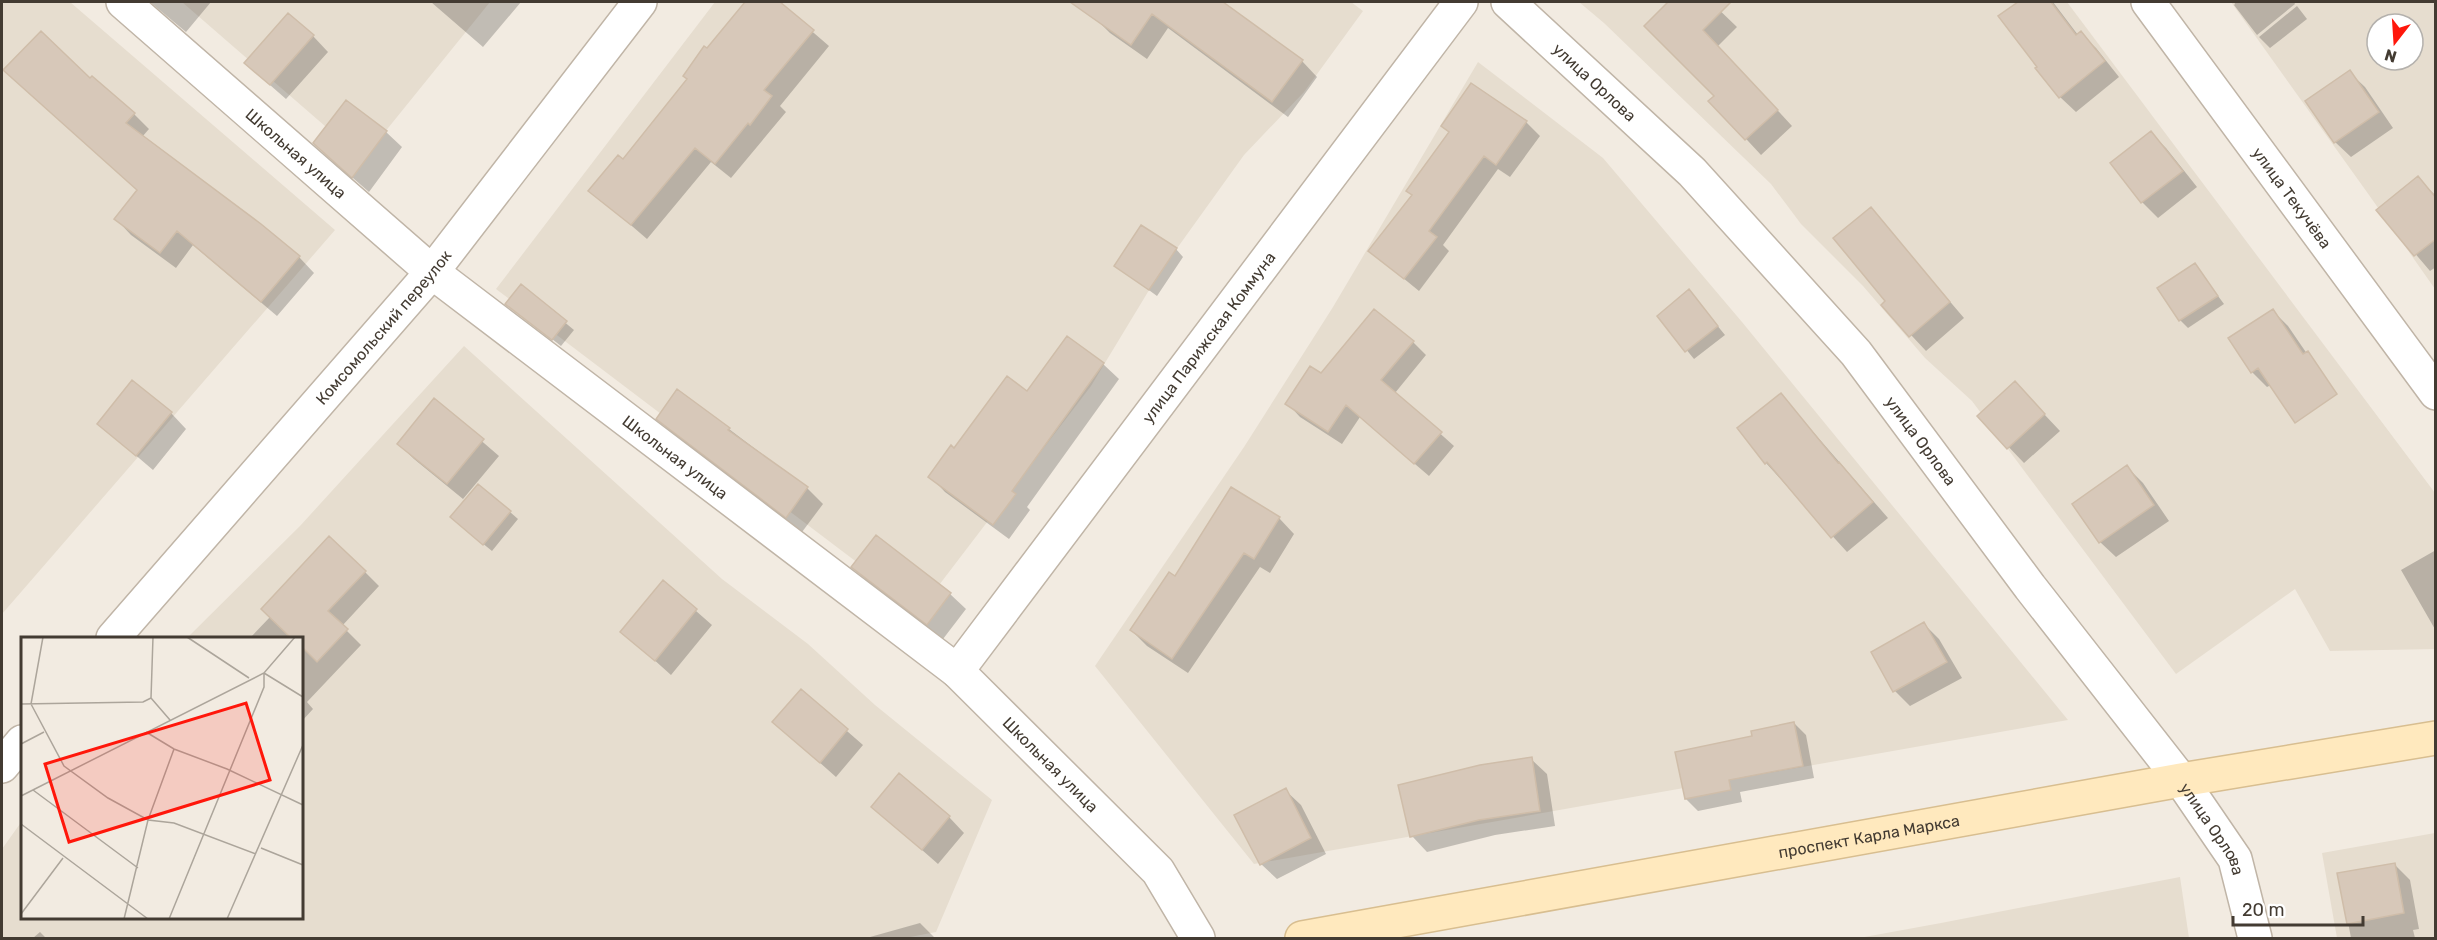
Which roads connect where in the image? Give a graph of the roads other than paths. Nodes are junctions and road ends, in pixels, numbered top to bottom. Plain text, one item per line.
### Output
1 (123, 2) edge
2 (640, 2) edge
3 (1461, 2) edge
4 (1508, 2) edge
5 (2148, 2) edge
6 (432, 272) junction
7 (2436, 393) edge
8 (115, 637) edge
9 (957, 671) junction
10 (2436, 738) edge
11 (21, 743) edge
12 (2, 766) edge
13 (2181, 780) junction
14 (1198, 939) edge
15 (1302, 939) edge
16 (2255, 939) edge

1 - 6 street, Школьная улица
2 - 6 street, Комсомольский переулок
3 - 9 street, улица Парижская Коммуна
4 - 13 street, улица Орлова
5 - 7 street, улица Текучёва
6 - 8 street, Комсомольский переулок
6 - 9 street, Школьная улица
9 - 14 street, Школьная улица
10 - 13 main road, проспект Карла Маркса
11 - 12 street
13 - 15 main road, проспект Карла Маркса
13 - 16 street, улица Орлова

